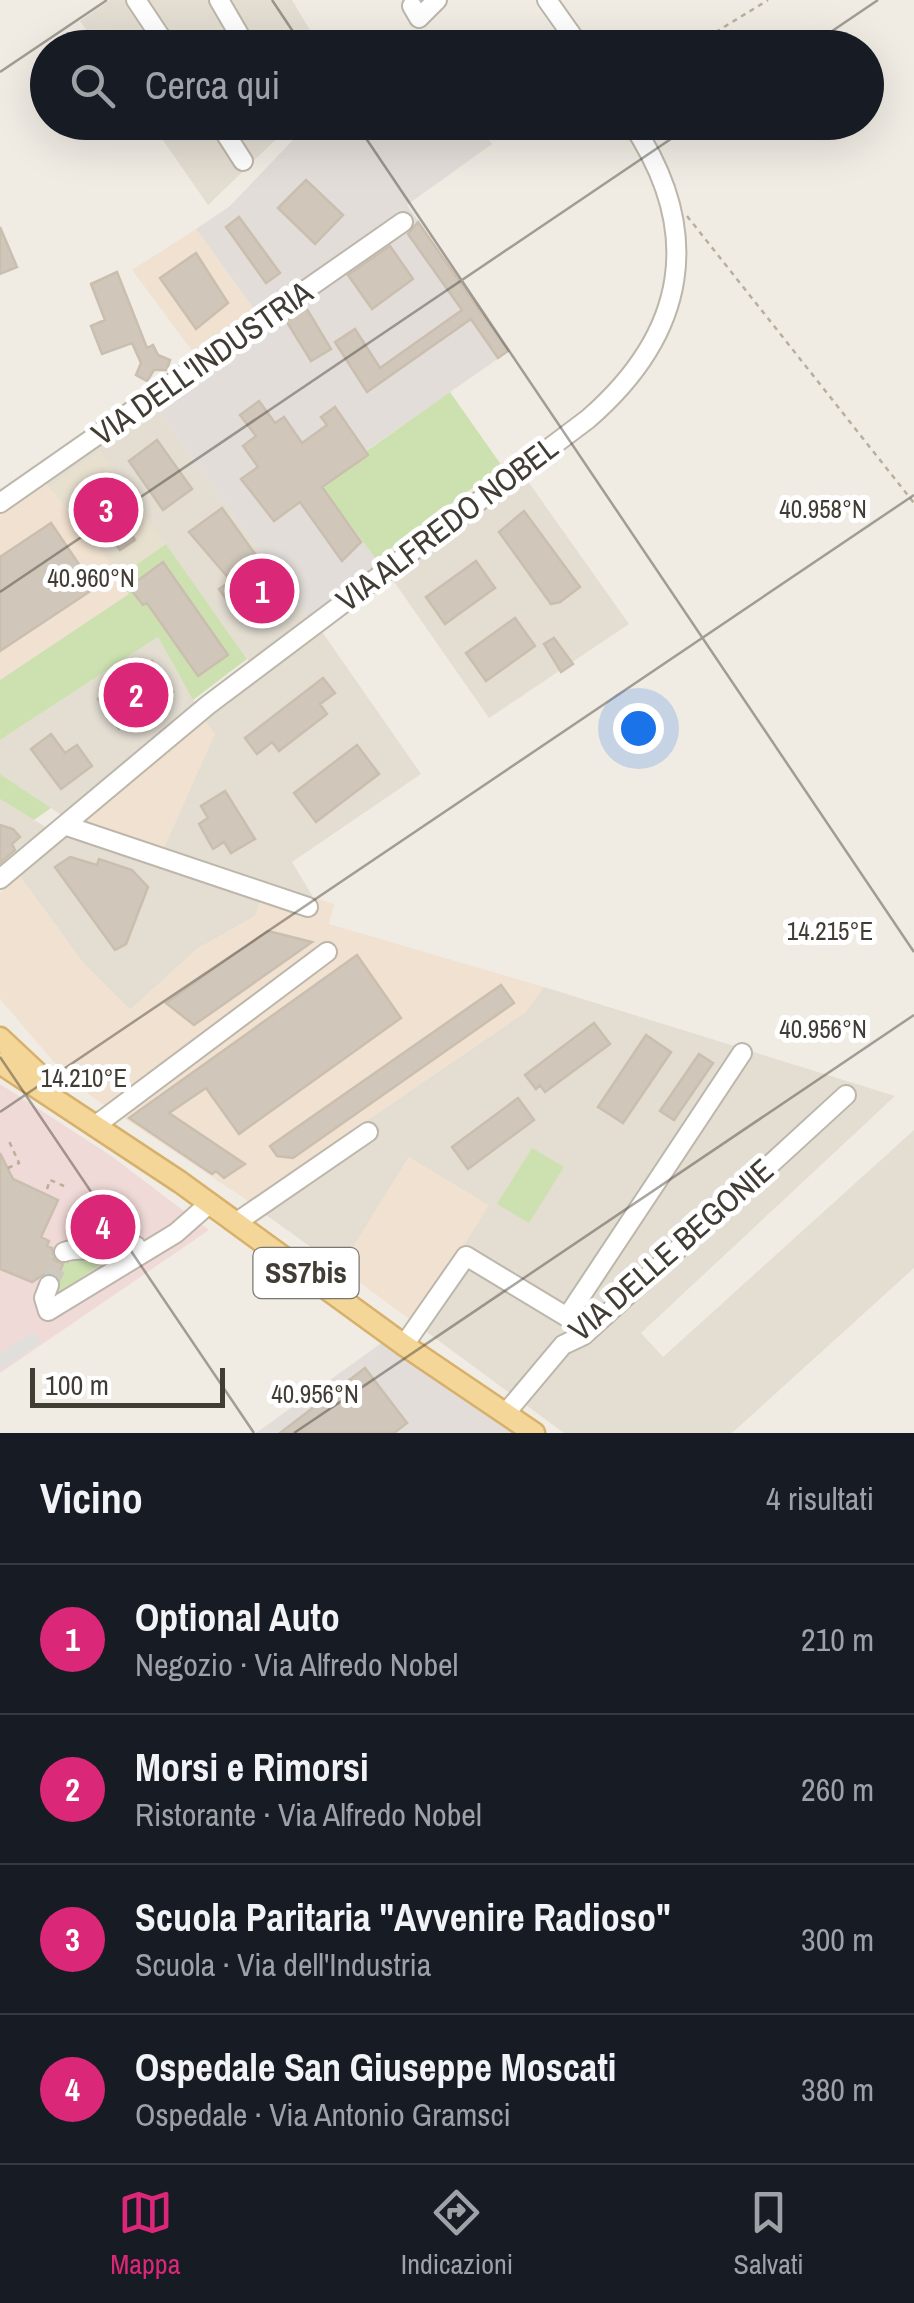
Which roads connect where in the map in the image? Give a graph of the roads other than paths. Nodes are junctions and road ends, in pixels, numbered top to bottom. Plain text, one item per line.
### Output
1 (136, 0) edge
2 (219, 0) edge
3 (438, 0) edge
4 (546, 0) edge
5 (412, 6) dead end
6 (156, 30) edge
7 (236, 30) edge
8 (567, 30) edge
9 (230, 140) edge
10 (642, 140) edge
11 (244, 161) dead end
12 (403, 222) dead end
13 (0, 503) edge
14 (67, 826) junction
15 (0, 879) edge
16 (308, 907) dead end
17 (327, 952) dead end
18 (0, 1038) edge
19 (742, 1053) dead end
20 (0, 1063) edge
21 (846, 1095) dead end
22 (88, 1119) junction
23 (368, 1132) dead end
24 (210, 1203) junction
25 (194, 1221) junction
26 (237, 1222) junction
27 (64, 1252) dead end
28 (50, 1285) dead end
29 (404, 1345) junction
30 (505, 1414) junction
31 (534, 1433) edge

1 - 6 street
2 - 7 street
3 - 5 street
4 - 8 street
9 - 11 street
10 - 14 street, VIA ALFREDO NOBEL
12 - 13 street, VIA DELL'INDUSTRIA
14 - 15 street, VIA ALFREDO NOBEL
14 - 16 street
17 - 22 street
18 - 22 main road, SS7bis
19 - 29 street
20 - 22 main road, SS7bis
21 - 30 street, VIA DELLE BEGONIE
22 - 24 main road, SS7bis
23 - 26 street
24 - 25 street
24 - 26 main road, SS7bis
25 - 27 street
25 - 28 street
26 - 29 main road, SS7bis
29 - 30 main road, SS7bis
30 - 31 main road, SS7bis

